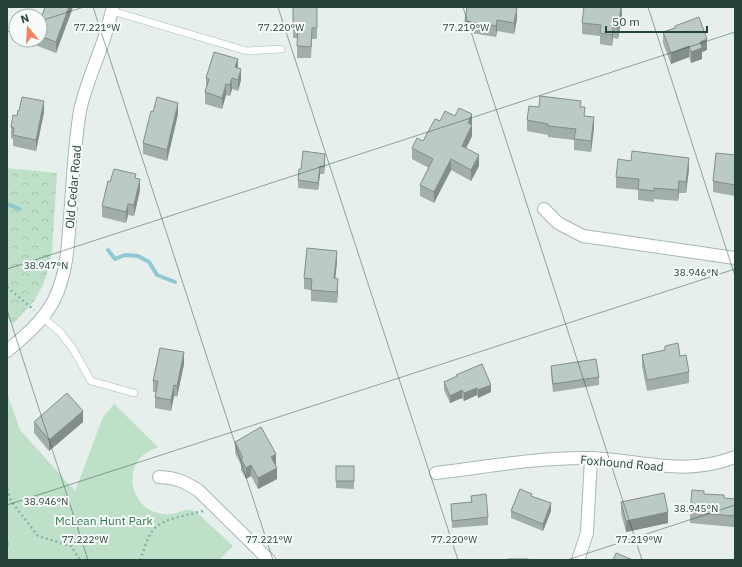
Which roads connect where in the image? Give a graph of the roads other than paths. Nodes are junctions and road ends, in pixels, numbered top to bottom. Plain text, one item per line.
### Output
1 (112, 9) edge
2 (281, 49) dead end
3 (544, 210) dead end
4 (735, 258) edge
5 (42, 317) junction
6 (7, 351) edge
7 (134, 393) dead end
8 (735, 457) edge
9 (591, 458) junction
10 (436, 473) dead end
11 (159, 477) dead end
12 (269, 560) edge
13 (578, 560) edge

1 - 2 lane
1 - 5 street, Old Cedar Road
3 - 4 street
5 - 6 street, Old Cedar Road
5 - 7 lane
8 - 9 street, Foxhound Road
9 - 10 street, Foxhound Road
9 - 13 street
11 - 12 street

